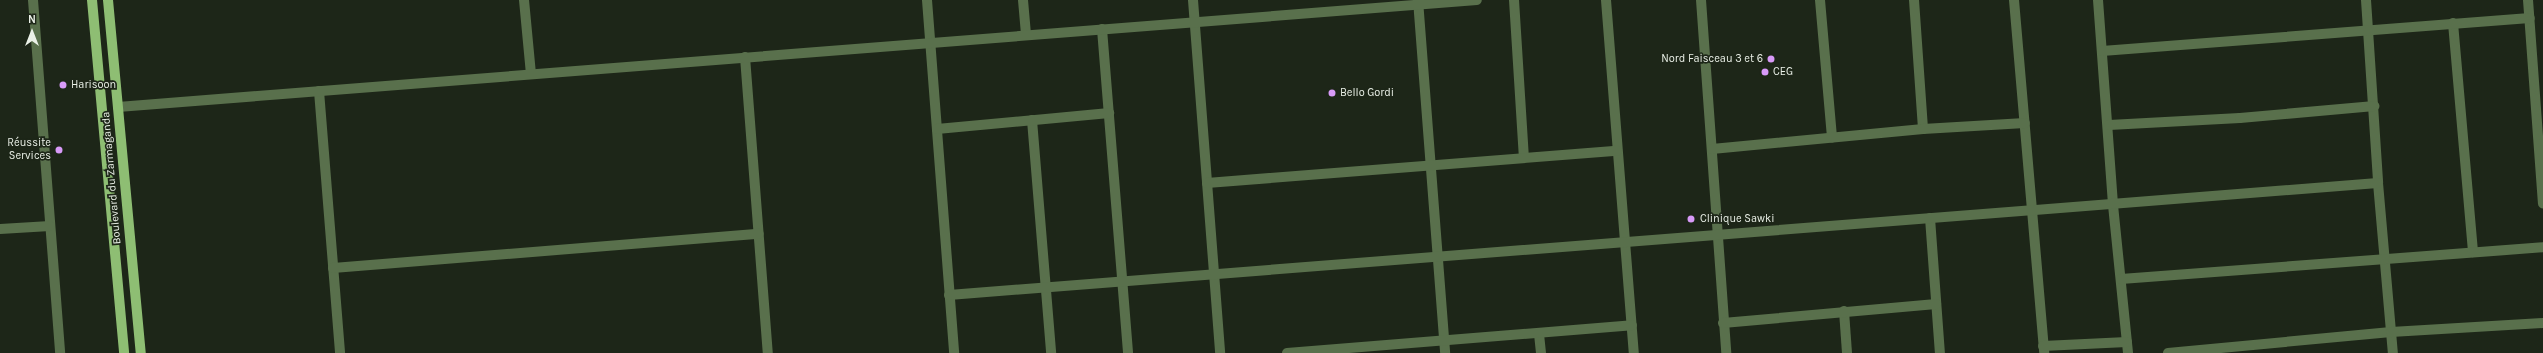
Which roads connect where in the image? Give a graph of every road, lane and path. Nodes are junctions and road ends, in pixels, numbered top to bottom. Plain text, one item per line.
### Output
1 (33, 0) edge
2 (92, 0) edge
3 (108, 0) edge
4 (524, 0) edge
5 (927, 0) edge
6 (1023, 0) edge
7 (1193, 0) edge
8 (1343, 0) edge
9 (1477, 0) edge
10 (1514, 0) edge
11 (1606, 0) edge
12 (1701, 0) edge
13 (1820, 0) edge
14 (1914, 0) edge
15 (2014, 0) edge
16 (2098, 0) edge
17 (2366, 0) edge
18 (2528, 0) edge
19 (1419, 2) edge
20 (1344, 10) junction
21 (2530, 18) junction
22 (1195, 22) junction
23 (2453, 23) junction
24 (1102, 29) junction
25 (2368, 31) junction
26 (1026, 35) junction
27 (931, 43) junction
28 (2102, 51) junction
29 (745, 57) junction
30 (531, 74) junction
31 (319, 91) junction
32 (2540, 94) edge
33 (2374, 106) junction
34 (118, 107) junction
35 (1109, 114) junction
36 (1032, 120) junction
37 (2025, 123) junction
38 (2109, 126) junction
39 (937, 128) junction
40 (1923, 129) junction
41 (1832, 137) junction
42 (1712, 149) junction
43 (1617, 151) junction
44 (1524, 158) junction
45 (1432, 165) junction
46 (2542, 169) edge
47 (1207, 183) junction
48 (2378, 183) junction
49 (2543, 203) edge
50 (2113, 205) junction
51 (2032, 210) junction
52 (1930, 218) junction
53 (50, 226) junction
54 (0, 229) edge
55 (759, 234) junction
56 (1716, 235) junction
57 (1625, 242) junction
58 (2543, 247) edge
59 (2473, 252) junction
60 (1439, 256) junction
61 (2384, 258) junction
62 (333, 268) junction
63 (1214, 274) junction
64 (2121, 279) junction
65 (1122, 281) junction
66 (1046, 287) junction
67 (950, 295) junction
68 (1936, 304) junction
69 (1844, 311) junction
70 (1723, 323) junction
71 (2543, 323) edge
72 (1632, 325) junction
73 (2391, 332) junction
74 (1539, 334) junction
75 (1445, 341) junction
76 (2127, 342) junction
77 (2044, 350) edge
78 (1344, 351) edge
79 (2203, 352) edge
80 (60, 353) edge
81 (124, 353) edge
82 (141, 353) edge
83 (340, 353) edge
84 (768, 353) edge
85 (954, 353) edge
86 (1052, 353) edge
87 (1128, 353) edge
88 (1220, 353) edge
89 (1287, 353) edge
90 (1446, 353) edge
91 (1541, 353) edge
92 (1634, 353) edge
93 (1726, 353) edge
94 (1848, 353) edge
95 (1940, 353) edge
96 (2128, 353) edge
97 (2168, 353) edge
98 (2393, 353) edge

1 - 53 street
2 - 81 main road, Boulevard du Zarmaganda
3 - 34 main road, Boulevard du Zarmaganda
4 - 30 street
5 - 27 street
6 - 26 street
7 - 22 street
8 - 20 street
9 - 19 street
10 - 44 street
11 - 43 street
12 - 42 street
13 - 41 street
14 - 40 street
15 - 37 street
16 - 28 street
17 - 25 street
18 - 21 street
19 - 20 street
19 - 45 street
20 - 22 street
21 - 23 street
21 - 32 street
22 - 24 street
22 - 47 street
23 - 25 street
23 - 59 street
24 - 26 street
24 - 35 street
25 - 28 street
25 - 33 street
26 - 27 street
27 - 29 street
27 - 39 street
28 - 38 street
29 - 30 street
29 - 55 street
30 - 31 street
31 - 34 street
31 - 62 street
32 - 46 street
33 - 38 street
33 - 48 street
34 - 82 main road, Boulevard du Zarmaganda
35 - 36 street
35 - 65 street
36 - 39 street
36 - 66 street
37 - 40 street
37 - 51 street
38 - 50 street
39 - 67 street
40 - 41 street
41 - 42 street
42 - 56 street
43 - 44 street
43 - 57 street
44 - 45 street
45 - 47 street
45 - 60 street
46 - 49 street
47 - 63 street
48 - 50 street
48 - 61 street
50 - 51 street
50 - 64 street
51 - 52 street
51 - 77 street
52 - 56 street
52 - 68 street
53 - 54 street
53 - 80 street
55 - 62 street
55 - 84 street
56 - 57 street
56 - 70 street
57 - 60 street
57 - 72 street
58 - 59 street
59 - 61 street
60 - 63 street
60 - 75 street
61 - 64 street
61 - 73 street
62 - 83 street
63 - 65 street
63 - 88 street
64 - 76 street
65 - 66 street
65 - 87 street
66 - 67 street
66 - 86 street
67 - 85 street
68 - 69 street
68 - 95 street
69 - 70 street
69 - 94 street
70 - 93 street
71 - 73 street
72 - 74 street
72 - 92 street
73 - 79 street
73 - 98 street
74 - 75 street
74 - 91 street
75 - 78 street
75 - 90 street
76 - 77 street
76 - 96 street
78 - 89 street
79 - 97 street

